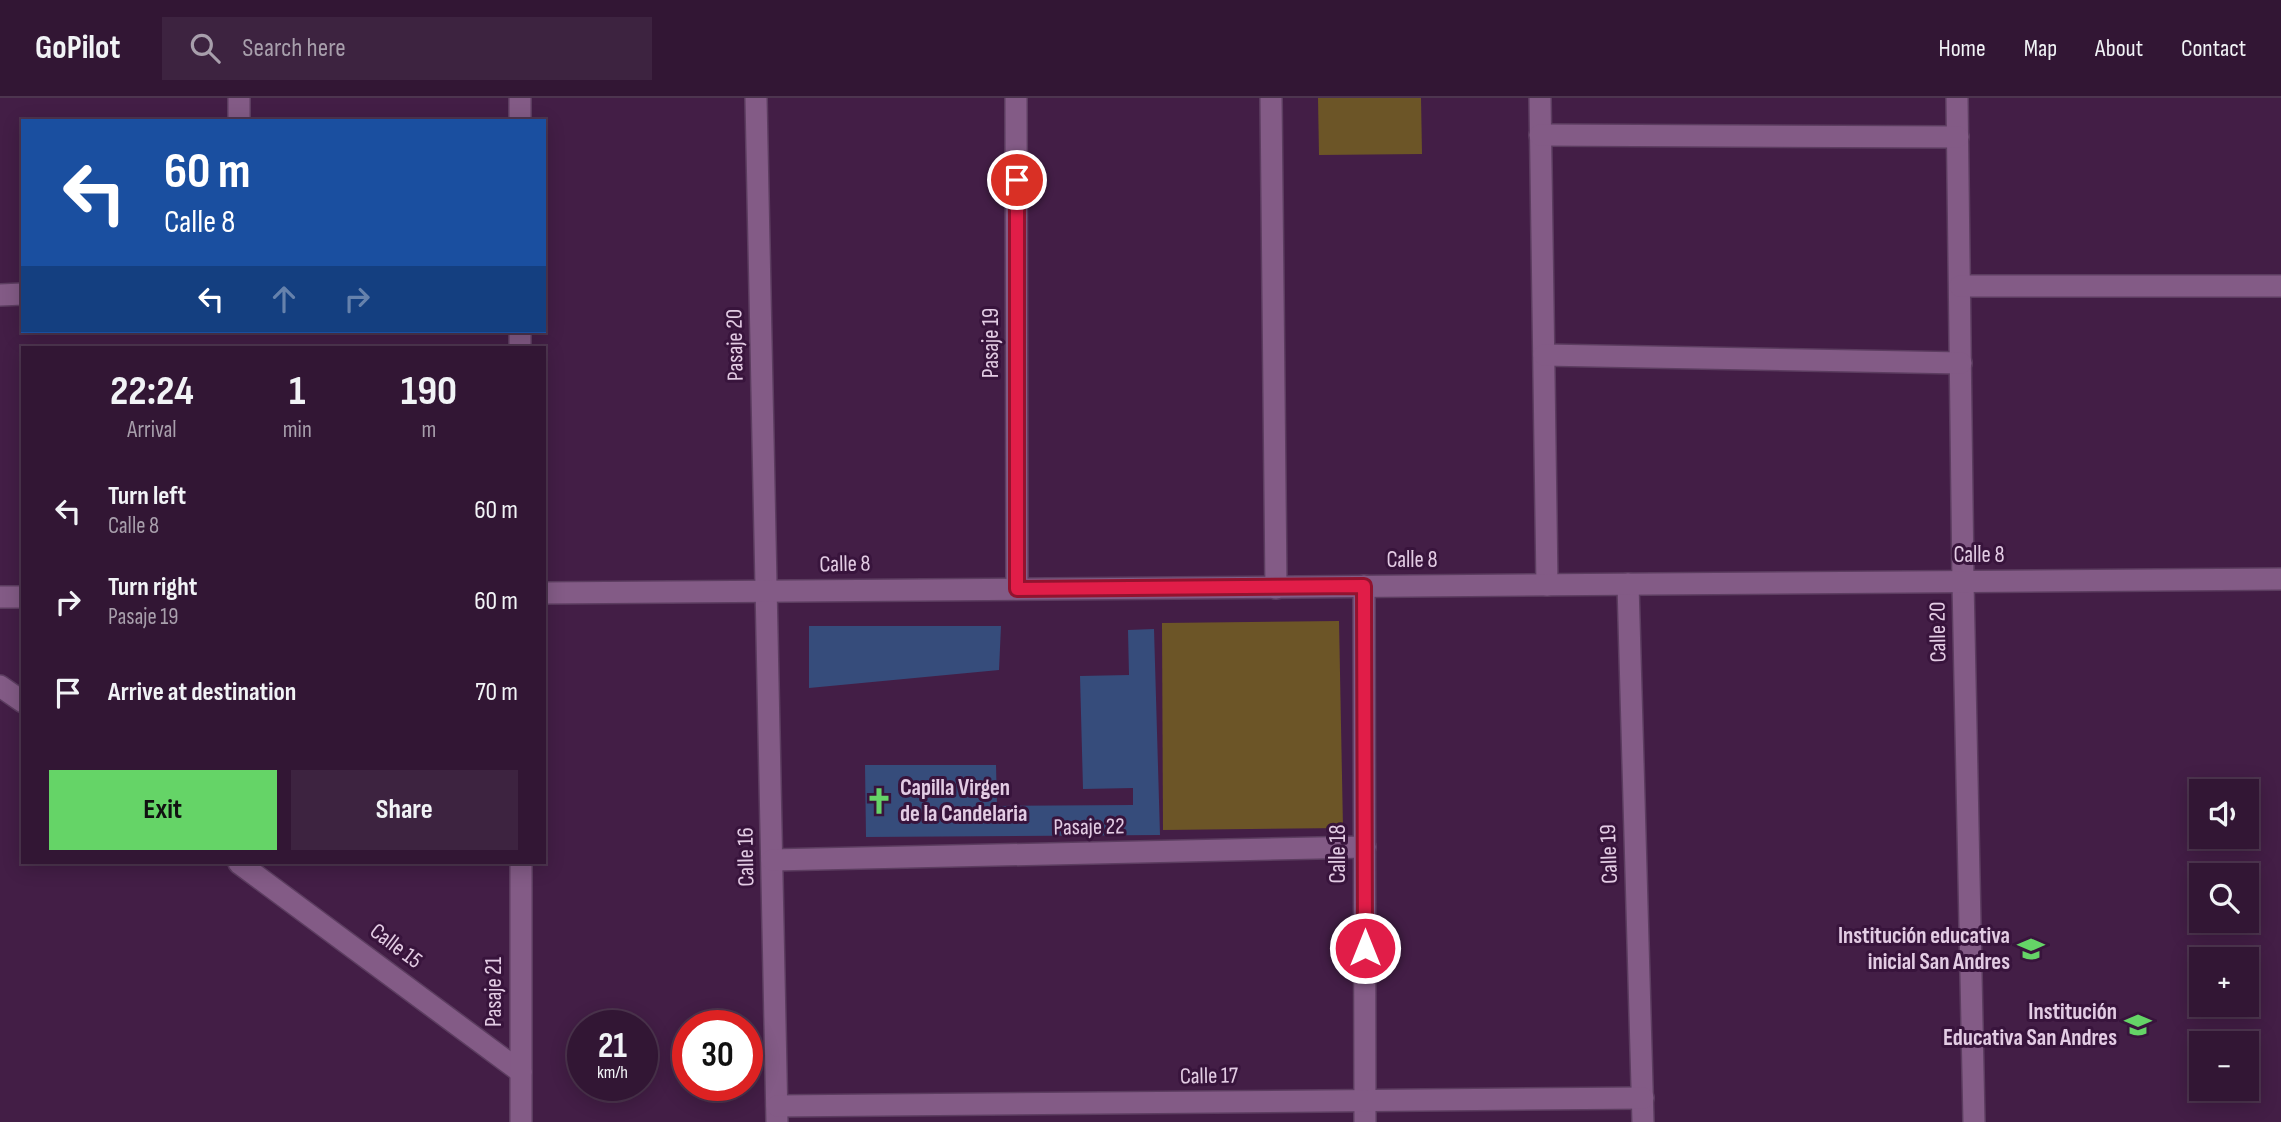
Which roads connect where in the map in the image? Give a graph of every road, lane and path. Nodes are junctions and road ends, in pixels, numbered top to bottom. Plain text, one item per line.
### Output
1 (239, 98) edge
2 (520, 98) edge
3 (756, 98) edge
4 (1016, 98) edge
5 (1271, 98) edge
6 (1540, 98) edge
7 (1957, 98) edge
8 (239, 119) edge
9 (520, 119) edge
10 (1540, 135) junction
11 (1958, 137) junction
12 (1959, 286) junction
13 (2281, 286) edge
14 (21, 294) edge
15 (0, 295) edge
16 (1544, 355) junction
17 (1961, 363) junction
18 (2281, 579) edge
19 (1963, 582) junction
20 (1628, 584) junction
21 (1547, 585) junction
22 (1364, 586) junction
23 (1276, 587) junction
24 (1017, 589) junction
25 (766, 591) junction
26 (546, 593) edge
27 (0, 597) edge
28 (21, 597) edge
29 (0, 685) edge
30 (21, 701) edge
31 (1365, 847) junction
32 (772, 860) junction
33 (240, 864) edge
34 (521, 864) edge
35 (521, 1072) junction
36 (1643, 1098) junction
37 (1366, 1100) junction
38 (777, 1114) edge
39 (521, 1122) edge
40 (1365, 1122) edge
41 (1643, 1122) edge
42 (1974, 1122) edge

1 - 8 street
2 - 9 street
3 - 25 street, Pasaje 20
4 - 24 street, Pasaje 19
5 - 23 street
6 - 10 street
7 - 11 street, Calle 20
10 - 11 street
10 - 16 street
11 - 12 street, Calle 20
12 - 13 street
12 - 17 street, Calle 20
14 - 15 street
16 - 17 street
16 - 21 street
17 - 19 street, Calle 20
18 - 19 street, Calle 8
19 - 20 street, Calle 8
19 - 42 street, Calle 20
20 - 21 street, Calle 8
20 - 36 street, Calle 19
21 - 22 street, Calle 8
22 - 23 street, Calle 8
22 - 31 street, Calle 18
23 - 24 street, Calle 8
24 - 25 street, Calle 8
25 - 26 street, Calle 8
25 - 32 street, Calle 16
27 - 28 street
29 - 30 street
31 - 32 street, Pasaje 22
31 - 37 street, Calle 18
32 - 38 street, Calle 16
33 - 35 street, Calle 15
34 - 35 street, Pasaje 21
35 - 39 street, Pasaje 21
36 - 37 street, Calle 17
36 - 41 street, Calle 19
37 - 38 street, Calle 17
37 - 40 street, Calle 18

